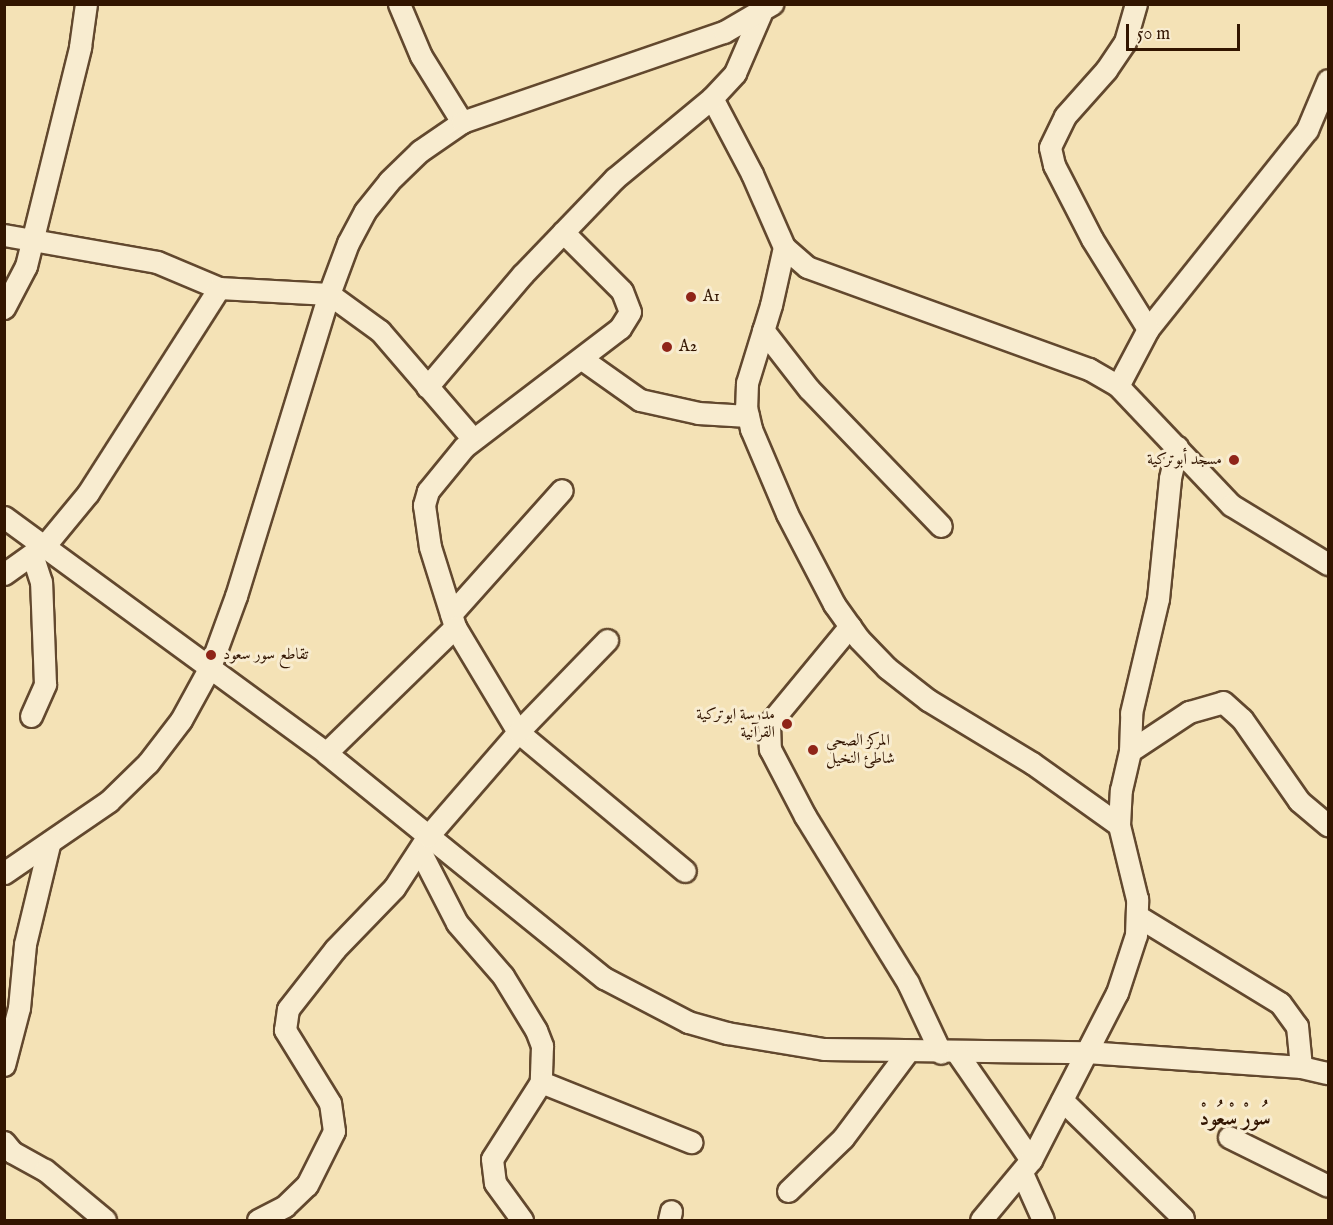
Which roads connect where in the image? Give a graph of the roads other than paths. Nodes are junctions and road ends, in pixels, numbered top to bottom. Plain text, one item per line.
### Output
1 (86, 4) edge
2 (399, 4) edge
3 (1136, 4) edge
4 (767, 9) edge
5 (1329, 80) edge
6 (712, 98) junction
7 (1324, 108) edge
8 (462, 122) junction
9 (563, 232) junction
10 (4, 235) edge
11 (30, 243) junction
12 (784, 247) junction
13 (219, 288) junction
14 (329, 294) junction
15 (4, 308) edge
16 (1148, 329) junction
17 (764, 330) junction
18 (582, 359) junction
19 (1118, 386) junction
20 (427, 387) junction
21 (748, 416) junction
22 (473, 439) junction
23 (1177, 447) junction
24 (562, 490) dead end
25 (4, 517) edge
26 (941, 526) dead end
27 (39, 549) junction
28 (1329, 564) edge
29 (4, 574) edge
30 (453, 620) junction
31 (850, 626) junction
32 (608, 640) dead end
33 (210, 666) junction
34 (31, 716) dead end
35 (518, 732) junction
36 (1130, 751) junction
37 (326, 753) junction
38 (1119, 825) junction
39 (1329, 825) edge
40 (424, 843) junction
41 (49, 845) junction
42 (685, 871) dead end
43 (4, 873) edge
44 (1139, 917) junction
45 (908, 1051) junction
46 (1086, 1052) junction
47 (949, 1053) junction
48 (4, 1065) edge
49 (1301, 1067) junction
50 (1329, 1073) edge
51 (541, 1082) junction
52 (1062, 1100) junction
53 (1229, 1137) dead end
54 (4, 1142) edge
55 (691, 1142) dead end
56 (1027, 1167) junction
57 (1329, 1186) edge
58 (788, 1191) dead end
59 (1183, 1218) dead end
60 (105, 1221) edge
61 (258, 1221) edge
62 (522, 1221) edge
63 (981, 1221) edge
64 (1043, 1221) edge

1 - 11 street
2 - 8 street
3 - 16 street
4 - 6 street
4 - 8 street
5 - 7 street
6 - 9 street
6 - 12 street
7 - 16 street
8 - 14 street
9 - 18 street
9 - 20 street
10 - 11 street
11 - 13 street
11 - 15 street
12 - 17 street
12 - 19 street
13 - 14 street
13 - 27 street
14 - 20 street
14 - 33 street
16 - 19 street
17 - 21 street
17 - 26 street
18 - 21 street
18 - 22 street
19 - 23 street
20 - 22 street
21 - 31 street
22 - 30 street
23 - 28 street
23 - 36 street
24 - 30 street
25 - 27 street
27 - 29 street
27 - 33 street
27 - 34 street
30 - 35 street
30 - 37 street
31 - 38 street
31 - 47 street
32 - 35 street
33 - 37 street
33 - 41 street
35 - 40 street
35 - 42 street
36 - 38 street
36 - 39 street
37 - 40 street
38 - 44 street
40 - 45 street
40 - 51 street
40 - 61 street
41 - 43 street
41 - 48 street
44 - 46 street
44 - 49 street
45 - 47 street
45 - 58 street
46 - 47 street
46 - 49 street
46 - 52 street
47 - 56 street
49 - 50 street
51 - 55 street
51 - 62 street
52 - 56 street
52 - 59 street
53 - 57 street
54 - 60 street
56 - 63 street
56 - 64 street

